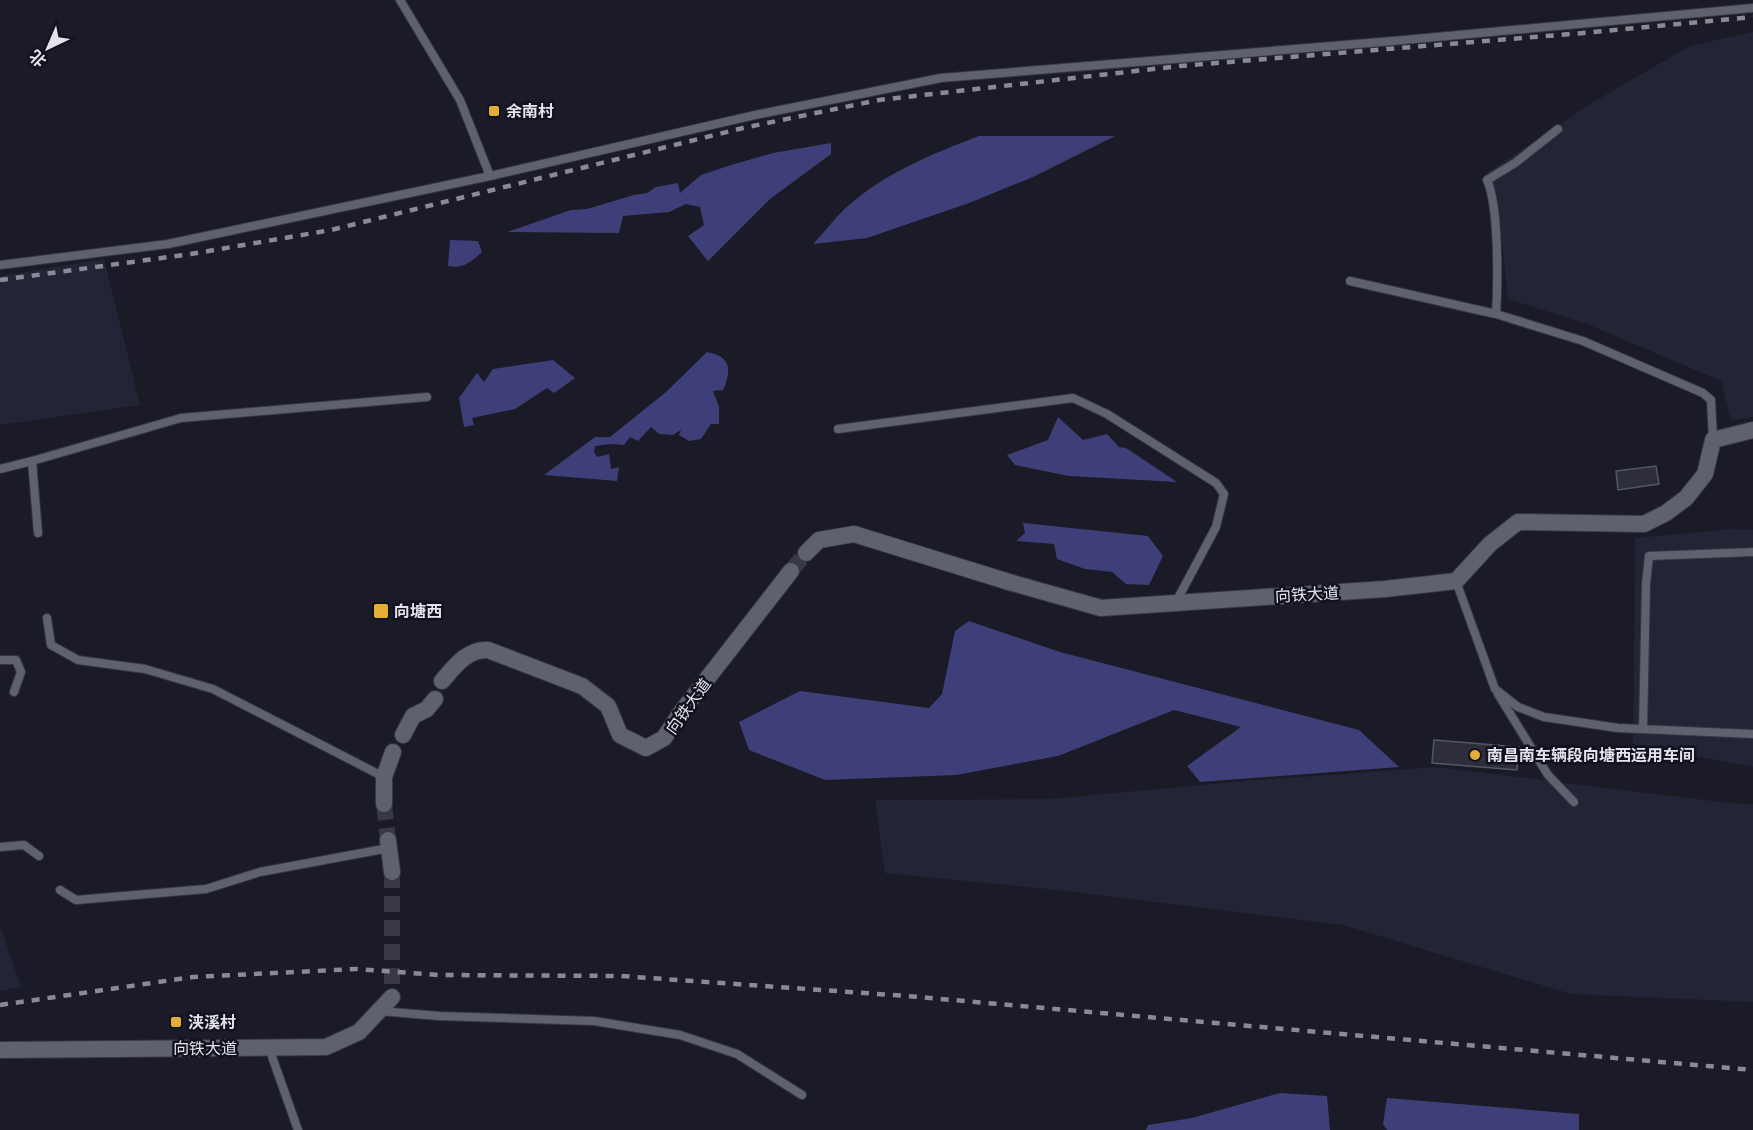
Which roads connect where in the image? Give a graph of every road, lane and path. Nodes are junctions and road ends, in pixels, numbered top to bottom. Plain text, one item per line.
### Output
1 (400, 0) edge
2 (1753, 8) edge
3 (1558, 129) dead end
4 (490, 176) junction
5 (0, 266) edge
6 (1350, 281) dead end
7 (1496, 314) junction
8 (427, 397) dead end
9 (838, 429) dead end
10 (1753, 430) edge
11 (1713, 440) junction
12 (32, 461) junction
13 (0, 469) edge
14 (38, 533) dead end
15 (1753, 552) edge
16 (806, 553) tunnel mouth
17 (791, 571) tunnel mouth
18 (1456, 581) junction
19 (1176, 602) junction
20 (47, 618) dead end
21 (0, 660) edge
22 (442, 681) dead end
23 (1495, 689) junction
24 (14, 692) dead end
25 (435, 699) dead end
26 (1643, 729) junction
27 (1753, 734) edge
28 (403, 735) dead end
29 (393, 752) dead end
30 (384, 777) junction
31 (1574, 802) dead end
32 (384, 804) tunnel mouth
33 (388, 844) joint
34 (0, 847) edge
35 (39, 855) dead end
36 (392, 872) tunnel mouth
37 (60, 890) dead end
38 (393, 997) dead end
39 (378, 1011) junction
40 (269, 1048) junction
41 (0, 1050) edge
42 (802, 1095) dead end
43 (298, 1130) edge

1 - 4 lane
2 - 4 lane
3 - 7 lane
4 - 5 lane
6 - 7 lane
7 - 11 lane
8 - 12 lane
9 - 19 lane
10 - 11 street
11 - 18 street
12 - 13 lane
12 - 14 lane
15 - 26 lane
16 - 19 street, 向铁大道
17 - 22 street, 向铁大道
18 - 19 street, 向铁大道
18 - 23 lane
20 - 30 lane
21 - 24 lane
23 - 26 lane
23 - 31 lane
25 - 28 street
26 - 27 lane
29 - 30 street
30 - 32 street
33 - 36 street
33 - 37 lane
34 - 35 lane
38 - 39 street, 向铁大道
39 - 40 street, 向铁大道
39 - 42 lane
40 - 41 street, 向铁大道
40 - 43 lane

